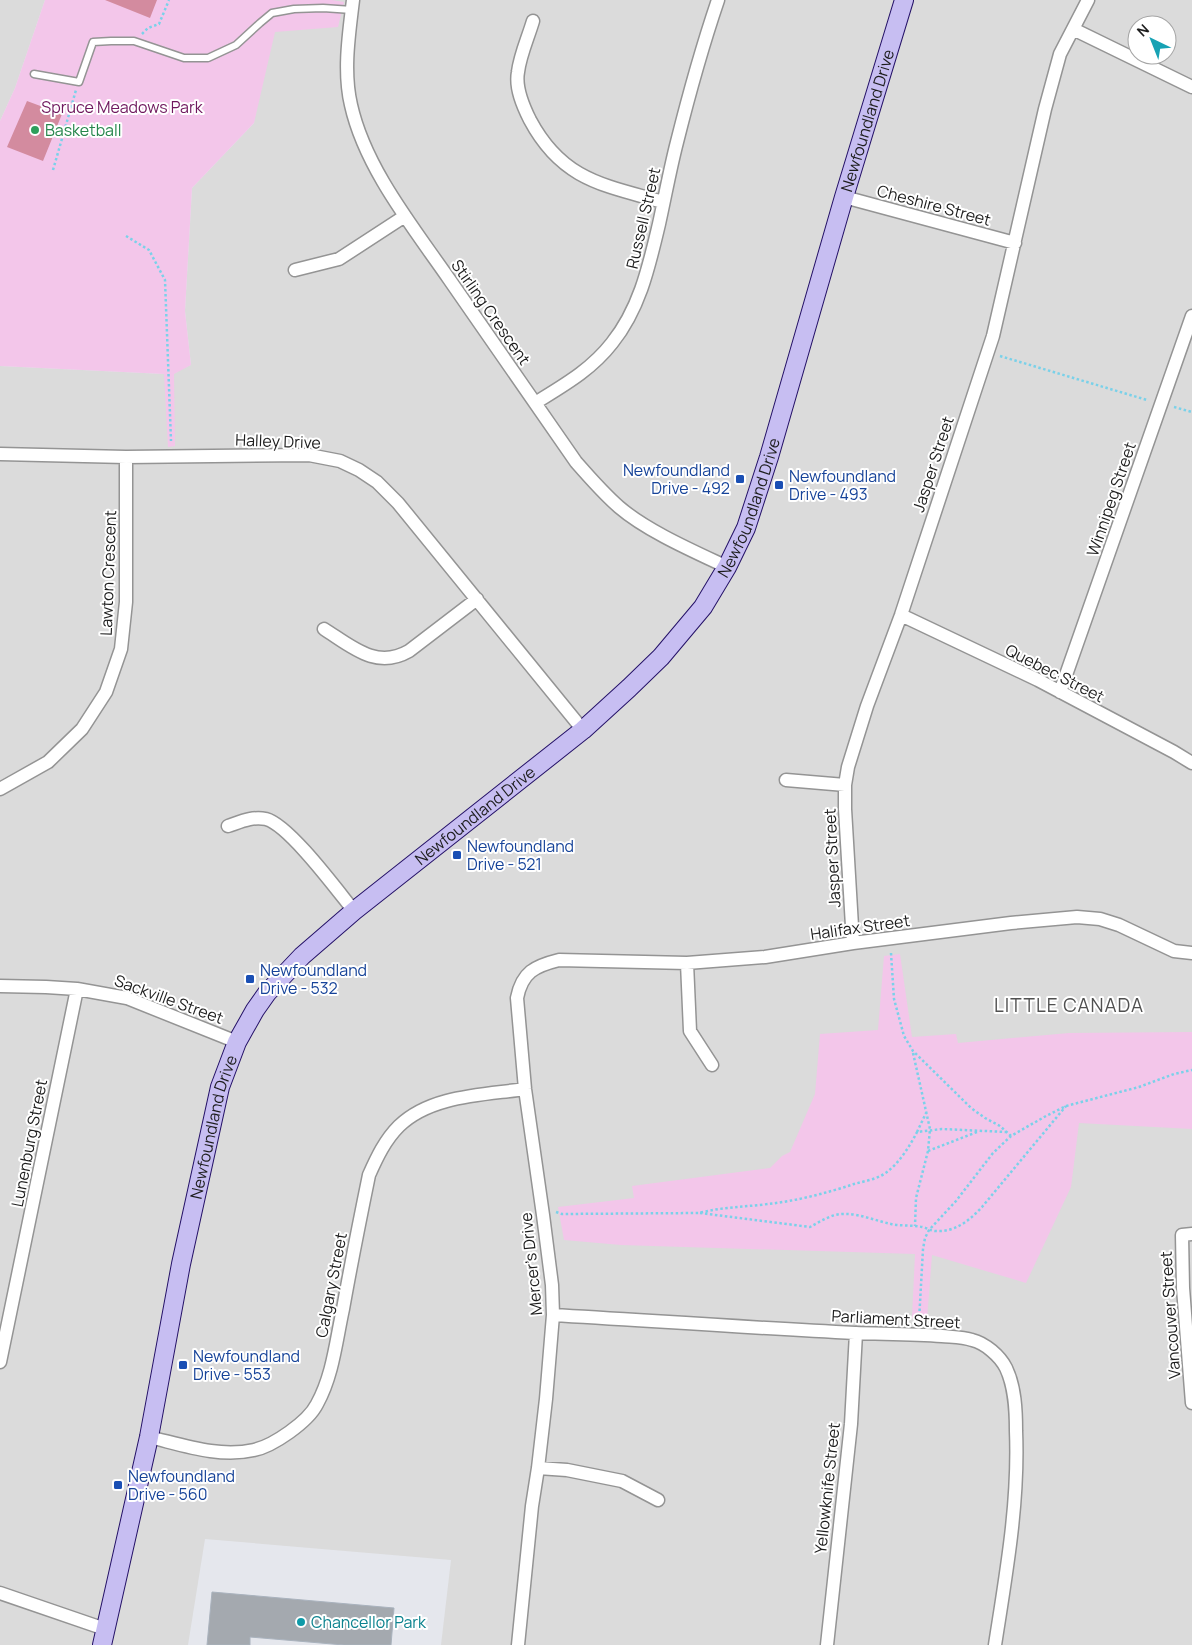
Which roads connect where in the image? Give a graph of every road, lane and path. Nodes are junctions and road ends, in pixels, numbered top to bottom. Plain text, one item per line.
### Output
1 (169, 0) edge
2 (718, 0) edge
3 (904, 0) edge
4 (1088, 0) edge
5 (352, 5) edge
6 (533, 21) dead end
7 (1073, 29) junction
8 (134, 41) junction
9 (34, 74) dead end
10 (79, 82) junction
11 (1192, 87) edge
12 (53, 170) dead end
13 (844, 197) junction
14 (664, 202) junction
15 (405, 216) junction
16 (126, 236) dead end
17 (1015, 244) junction
18 (295, 270) dead end
19 (1192, 316) edge
20 (1000, 356) dead end
21 (1146, 400) dead end
22 (535, 403) junction
23 (1174, 407) dead end
24 (1192, 412) edge
25 (171, 441) dead end
26 (0, 454) edge
27 (126, 457) junction
28 (727, 567) junction
29 (477, 599) junction
30 (901, 615) junction
31 (324, 629) dead end
32 (1060, 692) junction
33 (583, 730) junction
34 (1192, 763) edge
35 (786, 780) dead end
36 (845, 785) junction
37 (0, 789) edge
38 (228, 826) dead end
39 (354, 910) junction
40 (853, 943) junction
41 (890, 953) dead end
42 (1192, 954) edge
43 (688, 963) junction
44 (529, 972) joint
45 (0, 986) edge
46 (77, 989) junction
47 (237, 1042) junction
48 (913, 1051) junction
49 (712, 1065) dead end
50 (1192, 1070) edge
51 (525, 1089) junction
52 (1066, 1106) junction
53 (926, 1112) junction
54 (930, 1130) junction
55 (979, 1131) junction
56 (917, 1132) junction
57 (1006, 1132) junction
58 (1011, 1136) junction
59 (928, 1151) junction
60 (556, 1212) dead end
61 (699, 1213) junction
62 (562, 1214) junction
63 (557, 1217) dead end
64 (915, 1227) junction
65 (929, 1230) junction
66 (1192, 1234) edge
67 (554, 1315) junction
68 (919, 1321) dead end
69 (856, 1333) junction
70 (0, 1362) edge
71 (1192, 1403) edge
72 (149, 1438) junction
73 (538, 1468) junction
74 (658, 1500) dead end
75 (0, 1593) edge
76 (104, 1637) edge
77 (518, 1645) edge
78 (827, 1645) edge
79 (995, 1645) edge

1 - 8 path
2 - 14 street, Russell Street
3 - 13 street, Newfoundland Drive
4 - 7 street, Jasper Street
5 - 8 lane
5 - 15 street, Stirling Crescent
6 - 14 street
7 - 11 street
7 - 17 street, Jasper Street
8 - 10 lane
9 - 10 lane
10 - 12 path
13 - 17 street, Cheshire Street
13 - 28 street, Newfoundland Drive
14 - 22 street, Russell Street
15 - 18 street
15 - 22 street, Stirling Crescent
16 - 25 path
17 - 30 street, Jasper Street
19 - 32 street, Winnipeg Street
20 - 21 path
22 - 28 street, Stirling Crescent
23 - 24 path
26 - 27 street, Halley Drive
27 - 29 street, Halley Drive
27 - 37 street, Lawton Crescent
28 - 33 street, Newfoundland Drive
29 - 31 street
29 - 33 street, Halley Drive
30 - 32 street, Quebec Street
30 - 36 street, Jasper Street
32 - 34 street, Quebec Street
33 - 39 street, Newfoundland Drive
35 - 36 street
36 - 40 street, Jasper Street
38 - 39 street
39 - 47 street, Newfoundland Drive
40 - 42 street, Halifax Street
40 - 43 street, Halifax Street
41 - 48 path
43 - 44 street, Halifax Street
43 - 49 street
44 - 51 street, Mercer's Drive
45 - 46 street, Sackville Street
46 - 47 street, Sackville Street
46 - 70 street, Lunenburg Street
47 - 72 street, Newfoundland Drive
48 - 53 path
48 - 57 path
50 - 52 path
51 - 67 street, Mercer's Drive
51 - 72 street, Calgary Street
52 - 58 path
52 - 65 path
53 - 54 path
53 - 56 path
54 - 55 path
54 - 56 path
54 - 59 path
55 - 57 path
55 - 59 path
56 - 61 path
57 - 58 path
58 - 65 path
59 - 64 path
60 - 62 path
61 - 62 path
61 - 64 path
62 - 63 path
64 - 65 path
65 - 68 path
66 - 71 street, Vancouver Street
67 - 69 street, Parliament Street
67 - 73 street, Mercer's Drive
69 - 78 street, Yellowknife Street
69 - 79 street, Parliament Street
72 - 76 street, Newfoundland Drive
73 - 74 street
73 - 77 street, Mercer's Drive
75 - 76 street

